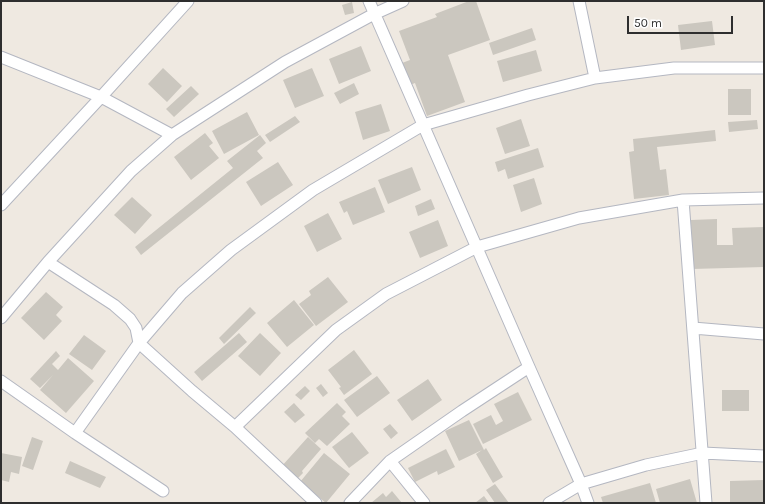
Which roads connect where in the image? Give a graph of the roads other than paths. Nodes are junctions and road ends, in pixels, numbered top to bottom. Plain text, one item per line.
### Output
1 (188, 1) edge
2 (369, 1) edge
3 (403, 1) edge
4 (579, 1) edge
5 (374, 14) junction
6 (1, 57) edge
7 (764, 68) edge
8 (595, 78) junction
9 (101, 97) junction
10 (423, 125) junction
11 (172, 135) junction
12 (764, 198) edge
13 (683, 200) junction
14 (1, 205) edge
15 (476, 247) junction
16 (48, 262) junction
17 (1, 318) edge
18 (693, 328) junction
19 (764, 334) edge
20 (140, 343) junction
21 (529, 367) junction
22 (1, 381) edge
23 (235, 427) junction
24 (75, 433) junction
25 (703, 453) junction
26 (764, 456) edge
27 (390, 461) junction
28 (581, 484) junction
29 (163, 491) dead end
30 (316, 503) edge
31 (350, 503) edge
32 (424, 503) edge
33 (549, 503) edge
34 (588, 503) edge
35 (706, 503) edge

1 - 9 street
2 - 5 street
3 - 5 street
4 - 8 street
5 - 10 street
5 - 11 street
6 - 9 street
7 - 8 street
8 - 10 street
9 - 11 street
9 - 14 street
10 - 15 street
10 - 20 street
11 - 16 street
12 - 13 street
13 - 15 street
13 - 18 street
15 - 21 street
15 - 23 street
16 - 17 street
16 - 20 street
18 - 19 street
18 - 25 street
20 - 23 street
20 - 24 street
21 - 27 street
21 - 28 street
22 - 24 street
23 - 30 street
24 - 29 street
25 - 26 street
25 - 28 street
25 - 35 street
27 - 31 street
27 - 32 street
28 - 33 street
28 - 34 street

